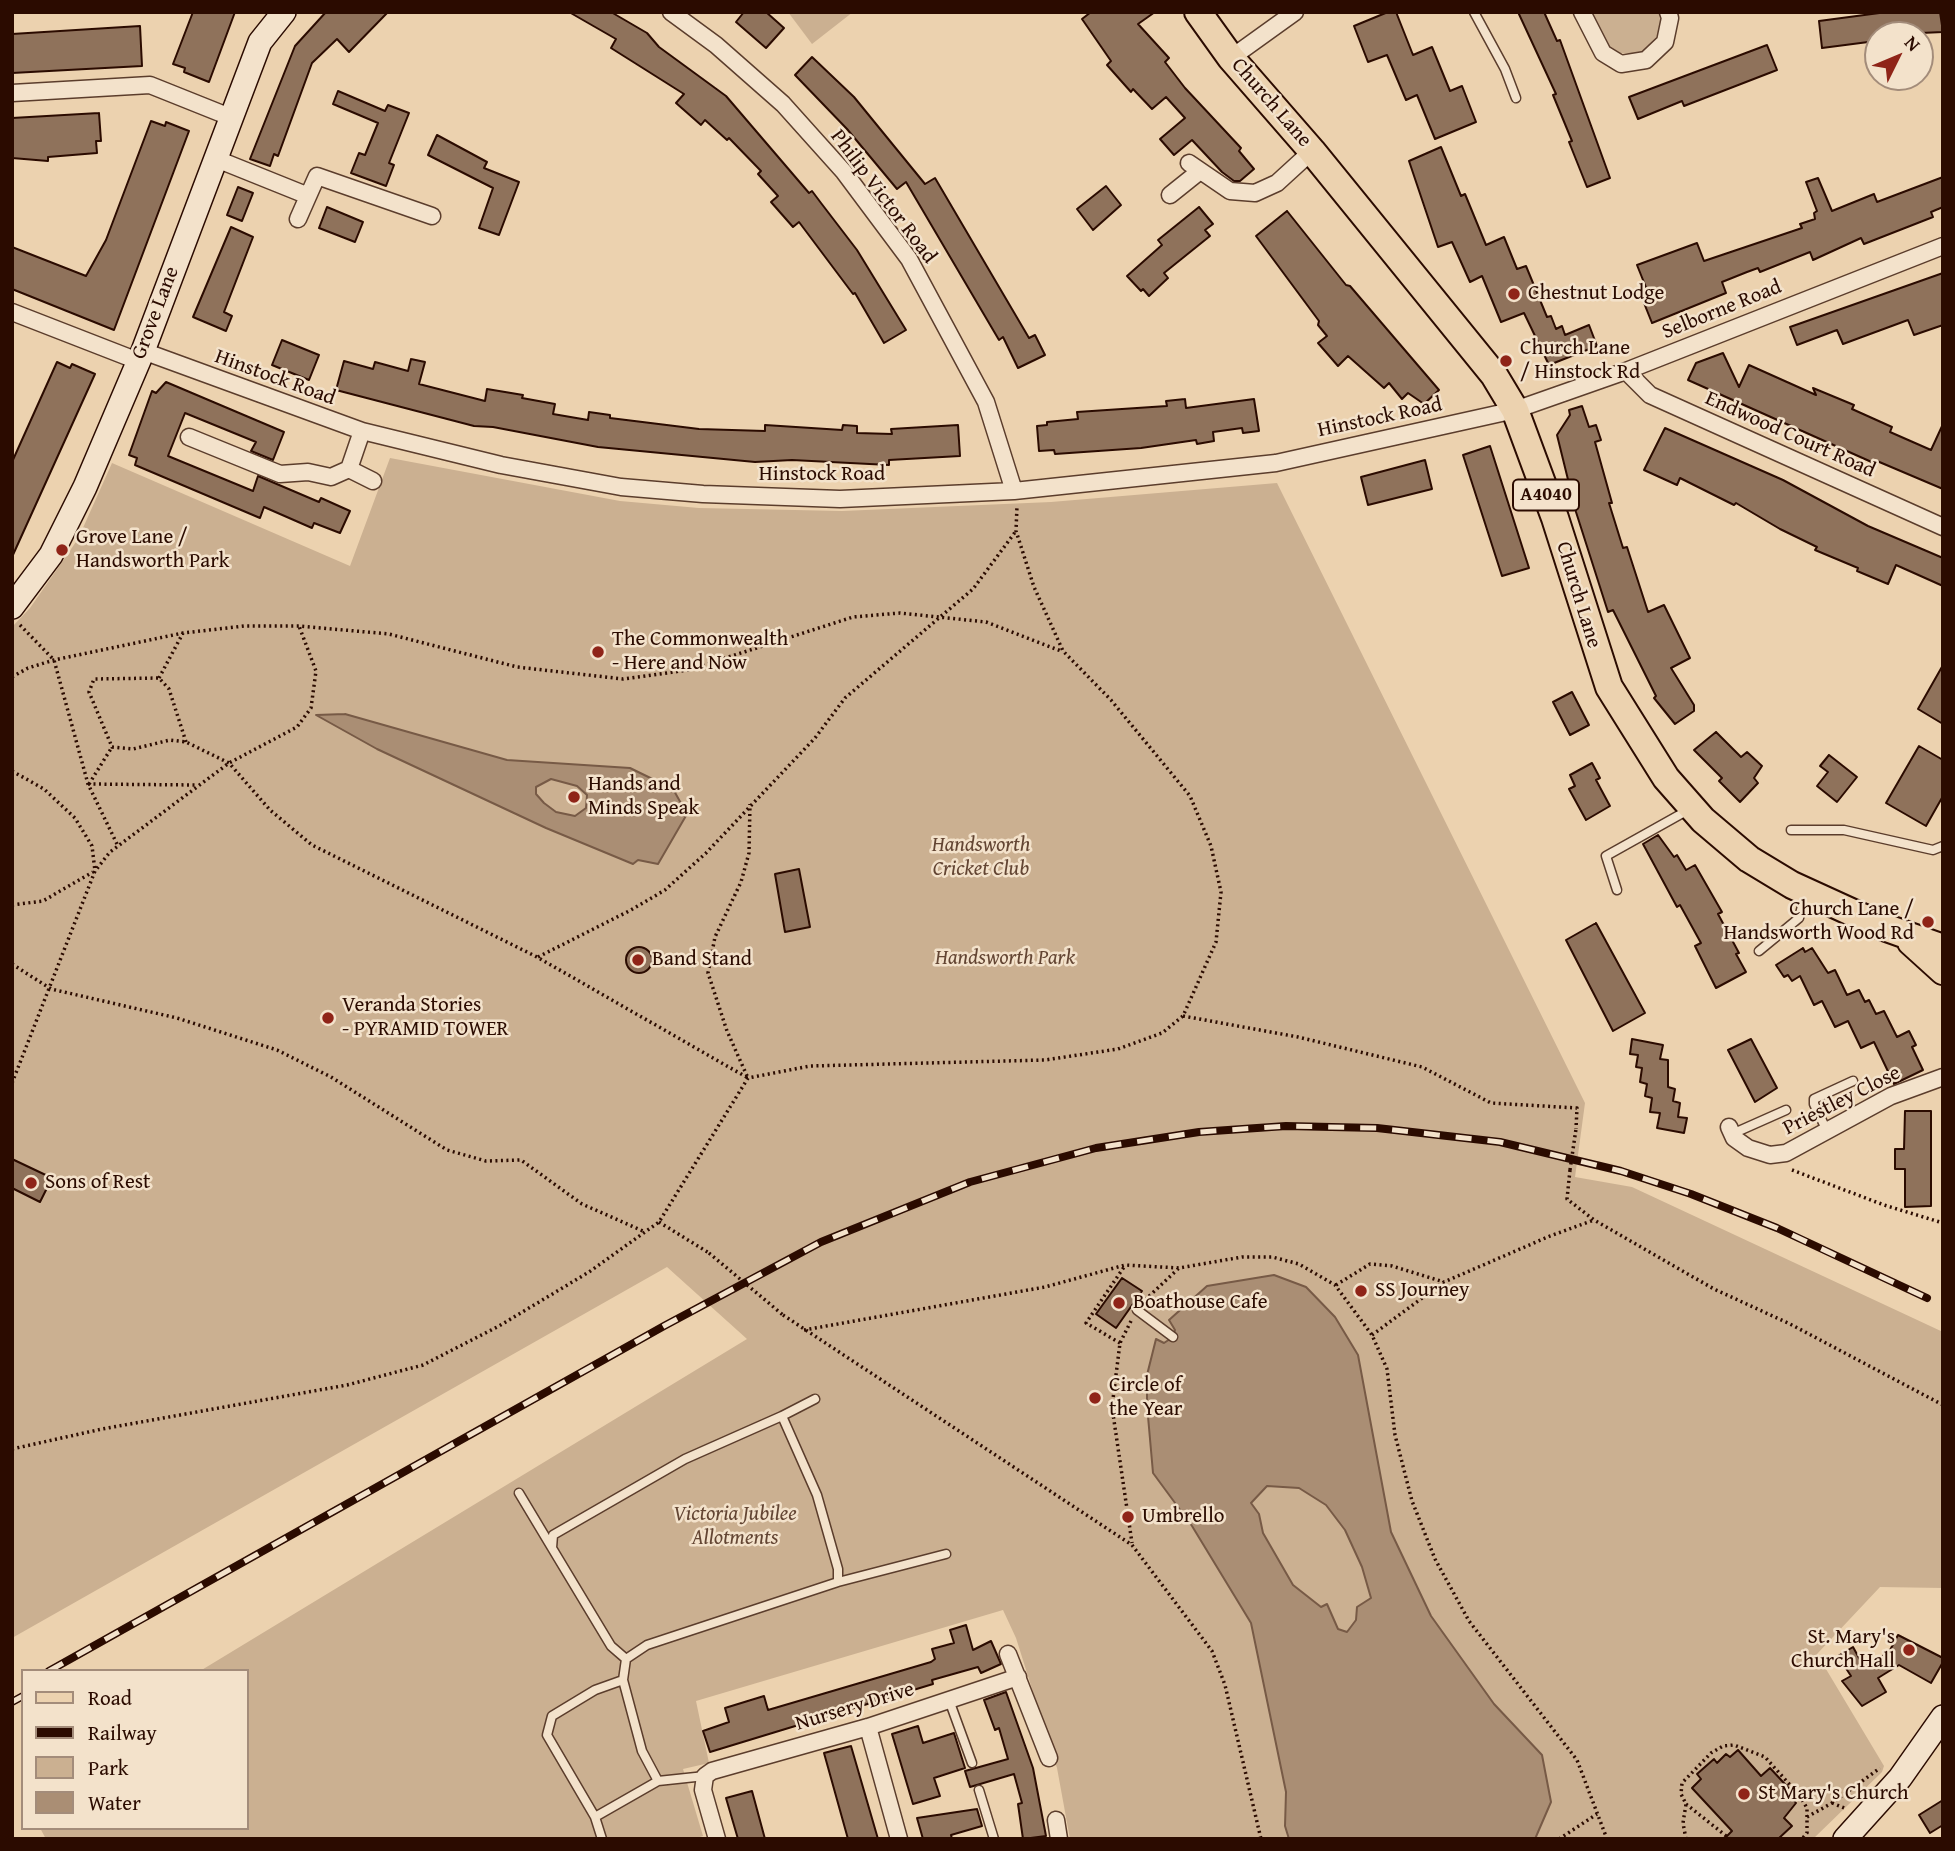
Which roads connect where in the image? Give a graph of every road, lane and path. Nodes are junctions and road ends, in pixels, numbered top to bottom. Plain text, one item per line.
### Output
1 (284, 12) edge
2 (671, 12) edge
3 (1198, 12) edge
4 (1295, 12) edge
5 (1475, 12) edge
6 (1582, 12) edge
7 (1668, 12) edge
8 (1231, 58) junction
9 (12, 93) edge
10 (1516, 98) dead end
11 (230, 117) junction
12 (1312, 151) junction
13 (214, 158) junction
14 (306, 195) junction
15 (1170, 195) dead end
16 (432, 216) dead end
17 (298, 219) dead end
18 (1943, 246) edge
19 (12, 312) edge
20 (141, 356) junction
21 (1626, 371) junction
22 (1515, 410) junction
23 (362, 431) junction
24 (189, 437) dead end
25 (349, 469) junction
26 (373, 481) dead end
27 (1014, 491) junction
28 (1943, 527) edge
29 (1016, 531) junction
30 (15, 614) edge
31 (944, 616) junction
32 (299, 626) junction
33 (183, 633) junction
34 (1063, 652) junction
35 (54, 660) junction
36 (12, 677) edge
37 (159, 678) junction
38 (186, 742) junction
39 (112, 747) junction
40 (229, 763) junction
41 (12, 771) edge
42 (88, 784) junction
43 (196, 785) junction
44 (750, 804) junction
45 (1692, 808) junction
46 (1791, 830) dead end
47 (117, 844) junction
48 (1943, 846) edge
49 (95, 871) junction
50 (1617, 890) dead end
51 (1806, 891) junction
52 (12, 905) edge
53 (1904, 936) junction
54 (1943, 948) edge
55 (1759, 951) dead end
56 (537, 957) junction
57 (12, 964) edge
58 (1943, 971) edge
59 (51, 989) junction
60 (1183, 1016) junction
61 (1943, 1077) edge
62 (748, 1078) junction
63 (1853, 1081) dead end
64 (12, 1083) edge
65 (1786, 1110) dead end
66 (1730, 1131) joint
67 (1827, 1131) junction
68 (1770, 1155) junction
69 (1594, 1220) junction
70 (659, 1222) junction
71 (1943, 1223) edge
72 (643, 1231) junction
73 (1125, 1265) junction
74 (1179, 1268) junction
75 (1444, 1282) junction
76 (1335, 1285) junction
77 (1137, 1310) junction
78 (804, 1330) junction
79 (1372, 1335) junction
80 (1173, 1337) dead end
81 (1120, 1343) junction
82 (815, 1399) dead end
83 (1943, 1405) edge
84 (782, 1416) junction
85 (12, 1450) edge
86 (519, 1493) dead end
87 (1132, 1545) junction
88 (552, 1548) junction
89 (946, 1554) dead end
90 (838, 1582) junction
91 (1008, 1654) dead end
92 (626, 1660) junction
93 (1017, 1677) junction
94 (623, 1680) junction
95 (949, 1700) junction
96 (1943, 1718) edge
97 (868, 1727) junction
98 (1049, 1758) dead end
99 (972, 1763) dead end
100 (1884, 1766) dead end
101 (705, 1776) junction
102 (659, 1781) junction
103 (979, 1790) dead end
104 (1832, 1803) junction
105 (1686, 1804) junction
106 (1597, 1814) junction
107 (595, 1817) junction
108 (1807, 1817) junction
109 (1056, 1820) dead end
110 (1848, 1829) edge
111 (602, 1839) edge
112 (717, 1839) edge
113 (899, 1839) edge
114 (994, 1839) edge
115 (1059, 1839) edge
116 (1261, 1839) edge
117 (1559, 1839) edge
118 (1607, 1839) edge
119 (1686, 1839) edge
120 (1730, 1839) edge
121 (1802, 1839) edge

1 - 11 street, Grove Lane
2 - 27 street, Philip Victor Road
3 - 8 main road, Church Lane / A4040
4 - 8 street
5 - 10 lane
6 - 7 street
8 - 12 main road, Church Lane / A4040
9 - 11 street
11 - 13 street, Grove Lane
12 - 15 street
12 - 22 main road, Church Lane / A4040
13 - 14 street
13 - 20 street, Grove Lane
14 - 16 street
14 - 17 street
18 - 21 street, Selborne Road
19 - 20 street, Hinstock Road
20 - 23 street, Hinstock Road
20 - 30 street, Grove Lane
21 - 22 street, Selborne Road
21 - 28 street, Endwood Court Road
22 - 27 street, Hinstock Road
22 - 45 main road, Church Lane / A4040
23 - 25 street
23 - 27 street, Hinstock Road
24 - 25 street
25 - 26 street
27 - 29 path
29 - 31 path
29 - 34 path
30 - 35 path
31 - 32 path
31 - 34 path
31 - 44 path
32 - 33 path
32 - 40 path
33 - 35 path
33 - 37 path
34 - 60 path
35 - 36 path
35 - 42 path
37 - 38 path
37 - 39 path
38 - 39 path
38 - 40 path
39 - 42 path
40 - 43 path
40 - 56 path
41 - 49 path
42 - 43 path
42 - 47 path
43 - 47 path
44 - 56 path
44 - 62 path
45 - 50 lane
45 - 51 main road, Church Lane / A4040
46 - 48 lane
47 - 49 path
49 - 52 path
49 - 59 path
51 - 53 main road, Church Lane / A4040
51 - 55 lane
53 - 54 main road, Church Lane / A4040
53 - 58 main road, Church Lane / A4040
56 - 62 path
57 - 59 path
59 - 64 path
59 - 72 path
60 - 62 path
60 - 69 path, bridge
61 - 67 street, Priestley Close
62 - 70 path
63 - 67 lane
65 - 66 lane
66 - 68 street, Priestley Close
67 - 68 street, Priestley Close
68 - 71 path
69 - 75 path
69 - 83 path
70 - 72 path
70 - 78 path, bridge
72 - 85 path
73 - 74 path
73 - 78 path
73 - 81 path
74 - 76 path
74 - 77 path
75 - 76 path
75 - 79 path
76 - 79 path
77 - 80 lane
77 - 81 path
78 - 87 path
79 - 106 path
81 - 87 path
82 - 84 lane
84 - 88 lane
84 - 90 lane
86 - 88 lane
87 - 116 path
88 - 92 lane
89 - 90 lane
90 - 92 lane
91 - 93 street
92 - 94 lane
93 - 95 street, Nursery Drive
93 - 98 street
94 - 102 lane
94 - 107 lane
95 - 97 street, Nursery Drive
95 - 99 lane
96 - 110 street
97 - 101 street, Nursery Drive
97 - 113 street
100 - 104 path
101 - 102 lane
101 - 112 street
102 - 107 lane
103 - 114 lane
104 - 108 path
104 - 110 path
105 - 108 path
105 - 119 path
105 - 120 path
106 - 117 path
106 - 118 path
107 - 111 lane
108 - 121 path
109 - 115 street

